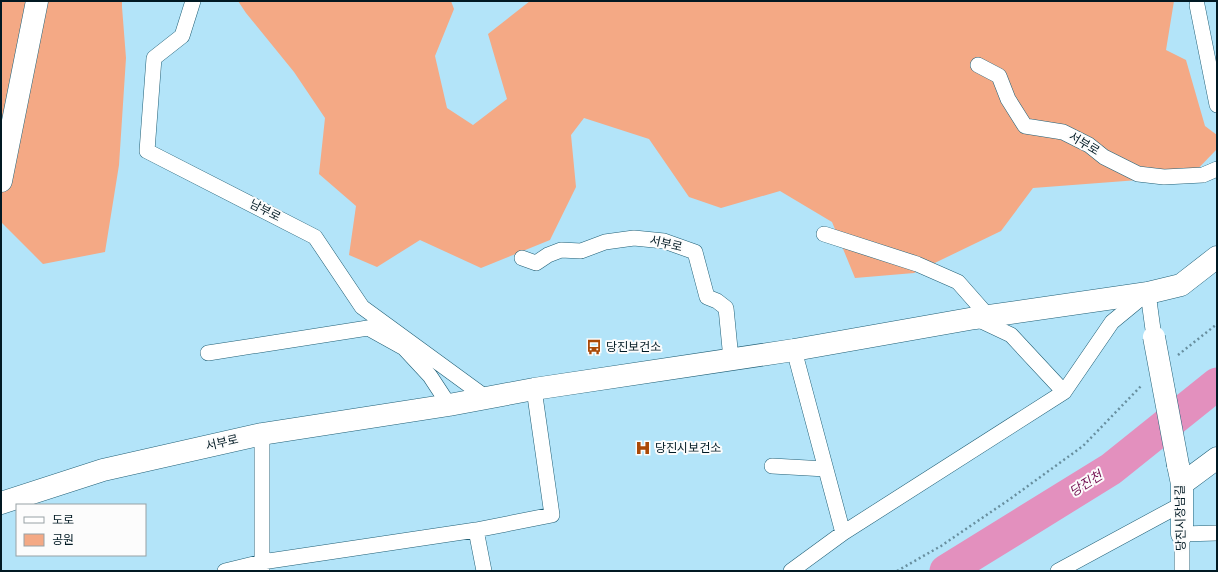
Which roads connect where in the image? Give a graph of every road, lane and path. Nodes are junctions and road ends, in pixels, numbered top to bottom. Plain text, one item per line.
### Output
1 (37, 1) edge
2 (193, 1) edge
3 (1197, 5) dead end
4 (978, 65) dead end
5 (1217, 105) edge
6 (1217, 169) edge
7 (1, 181) edge
8 (824, 234) dead end
9 (1217, 257) edge
10 (522, 258) dead end
11 (1148, 293) junction
12 (982, 317) junction
13 (1217, 324) edge
14 (1154, 338) joint
15 (794, 350) junction
16 (208, 353) dead end
17 (1177, 357) dead end
18 (731, 359) junction
19 (1142, 385) dead end
20 (534, 389) junction
21 (1064, 392) junction
22 (488, 399) junction
23 (449, 405) junction
24 (262, 434) junction
25 (1217, 458) edge
26 (772, 466) dead end
27 (826, 469) junction
28 (1181, 485) junction
29 (1, 503) edge
30 (476, 530) junction
31 (843, 533) junction
32 (1217, 533) edge
33 (1182, 534) junction
34 (262, 566) edge
35 (225, 571) edge
36 (484, 571) edge
37 (791, 571) edge
38 (897, 571) edge
39 (1058, 571) edge
40 (1182, 571) edge

1 - 7 main road
2 - 22 street, 남부로
3 - 5 street
4 - 6 street, 서부로
8 - 12 street
9 - 11 main road, 서부로
10 - 18 street, 서부로
11 - 12 main road, 서부로
11 - 14 street
11 - 21 street
12 - 15 main road, 서부로
12 - 21 street
13 - 17 path
14 - 28 main road, 당진시장남길, bridge
15 - 18 main road, 서부로
15 - 27 street
16 - 23 street
18 - 20 main road, 서부로
19 - 38 path
20 - 22 main road, 서부로
20 - 30 street
21 - 31 street
22 - 23 main road, 서부로
23 - 24 main road, 서부로
24 - 29 main road, 서부로
24 - 34 street
25 - 28 main road
26 - 27 street
27 - 31 street
28 - 33 main road, 당진시장남길
28 - 39 street
30 - 34 street
30 - 36 street
31 - 37 street
32 - 33 street
33 - 40 street, 당진시장남길
34 - 35 street

